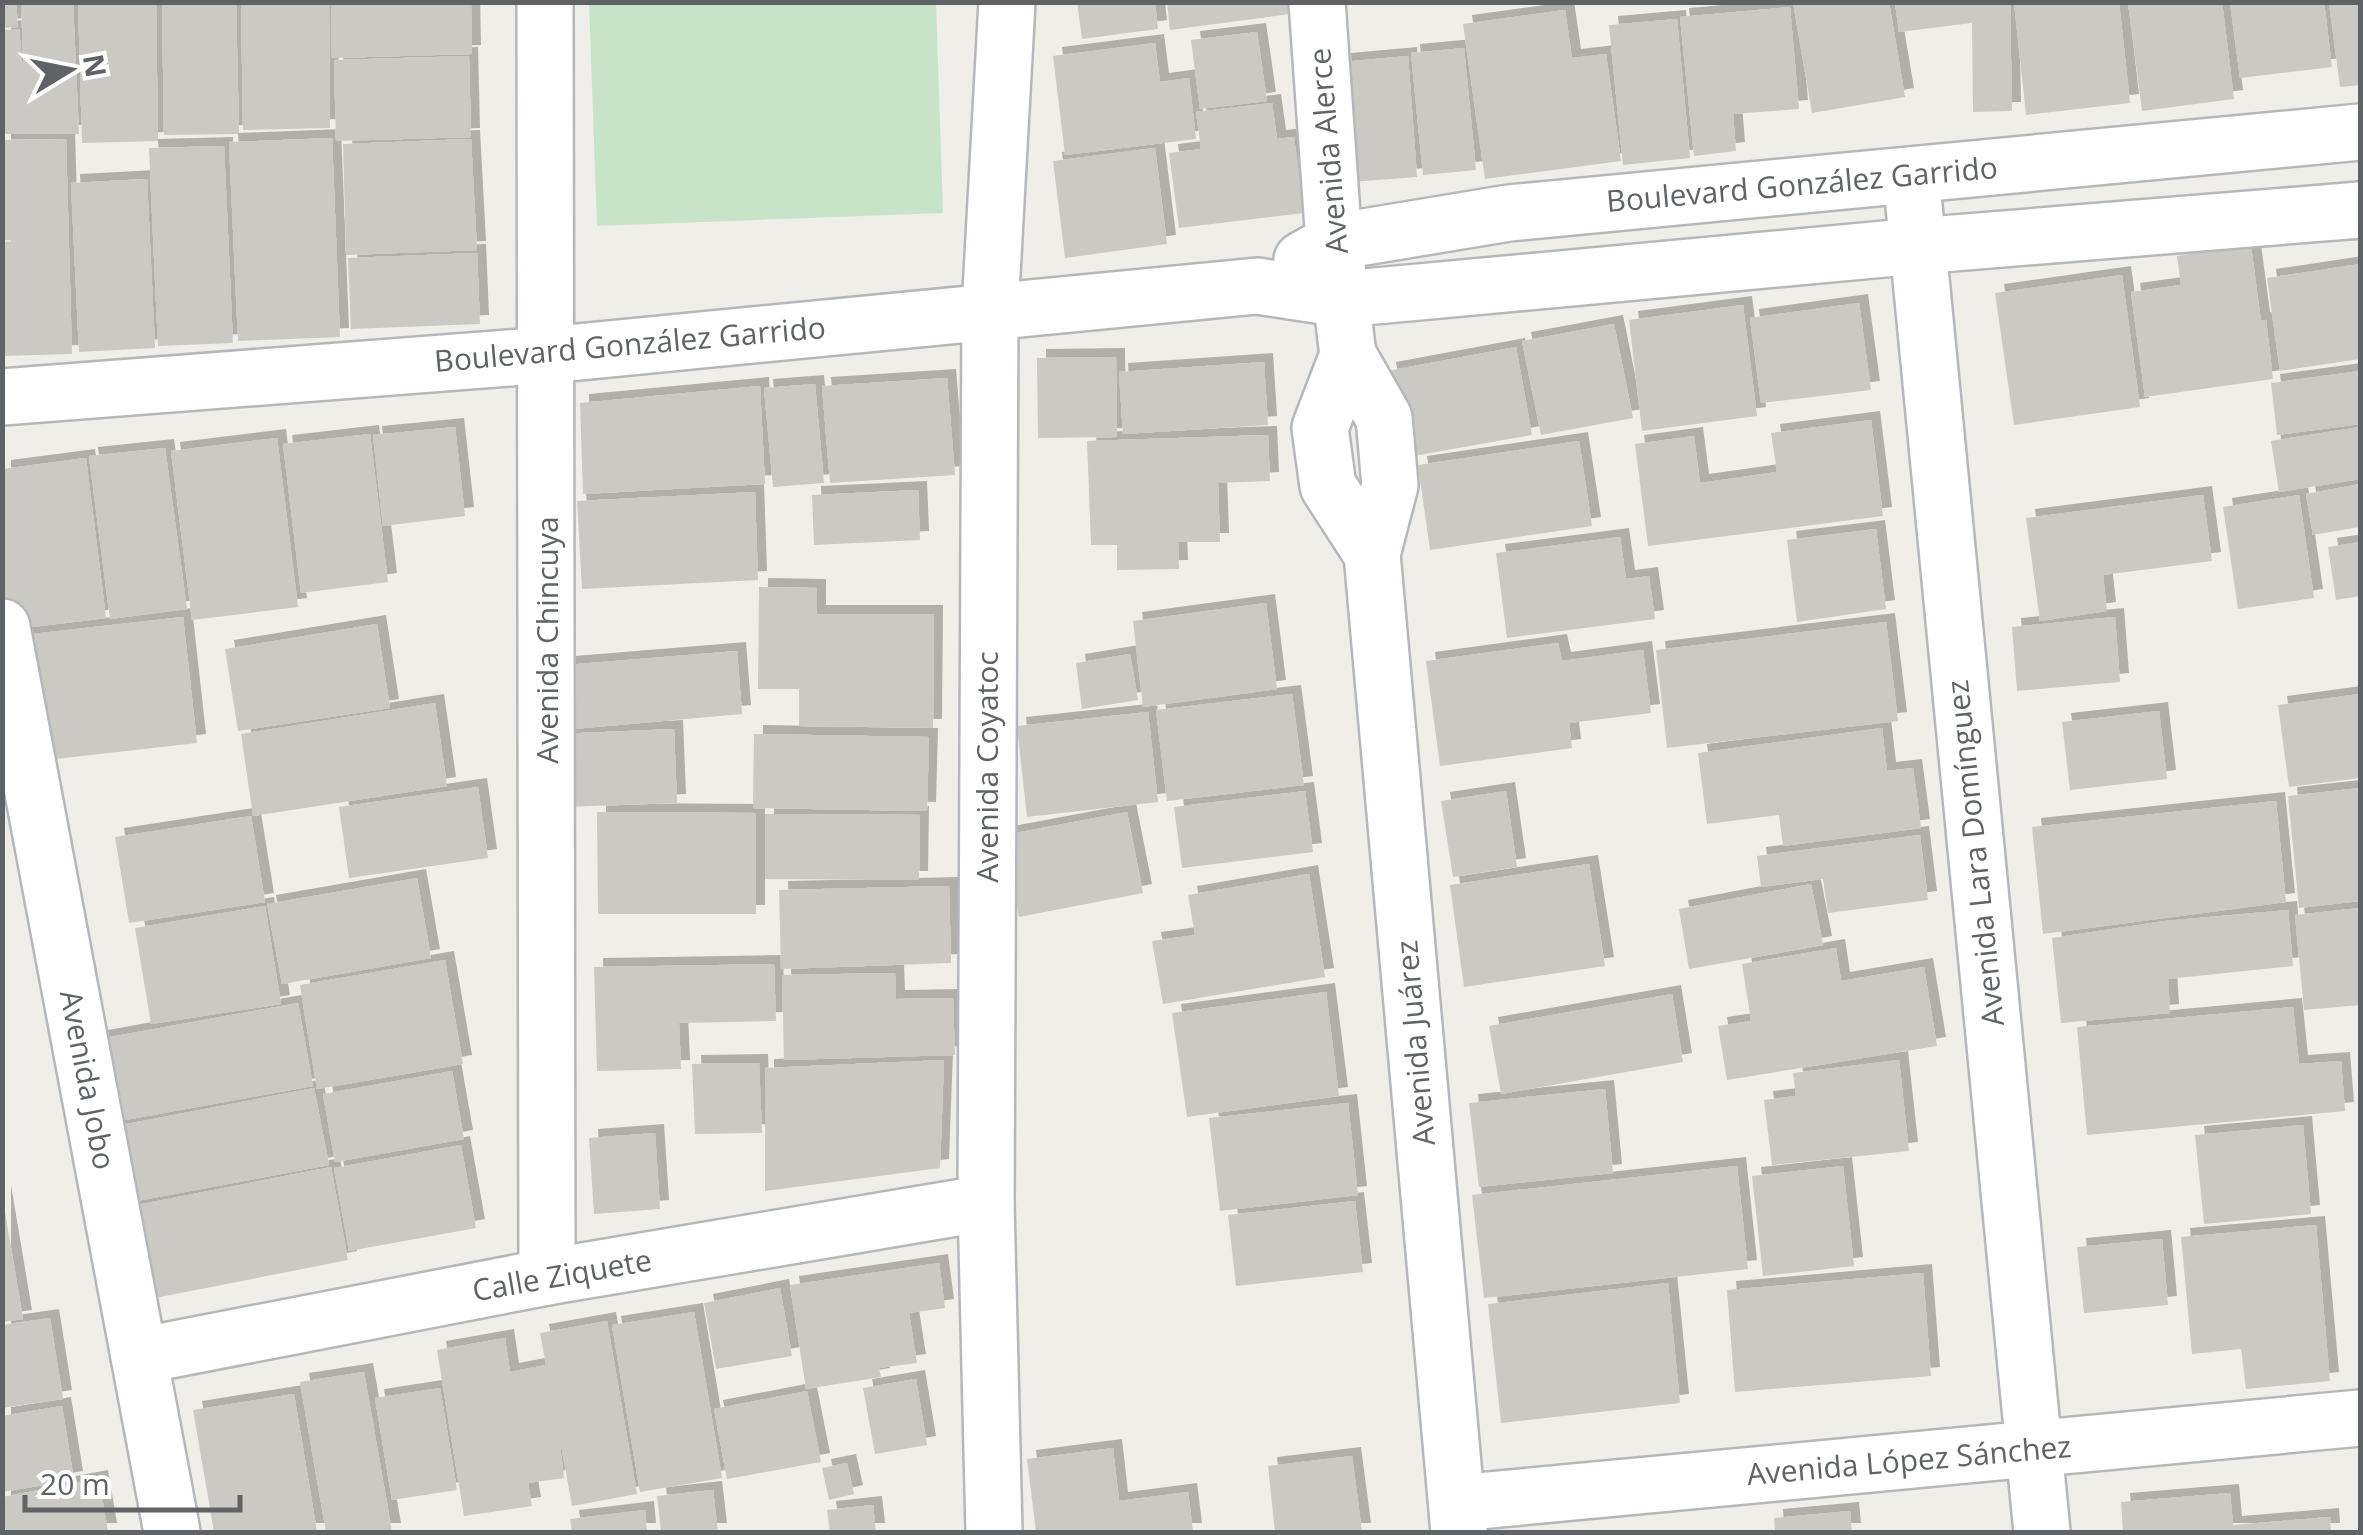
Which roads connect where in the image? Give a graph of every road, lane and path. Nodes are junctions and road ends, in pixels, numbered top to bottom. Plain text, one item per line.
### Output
1 (546, 2) edge
2 (1008, 2) edge
3 (1317, 2) edge
4 (2360, 132) edge
5 (1911, 174) junction
6 (2360, 210) edge
7 (1334, 242) junction
8 (1917, 246) junction
9 (1256, 286) junction
10 (1343, 299) junction
11 (990, 310) junction
12 (548, 355) junction
13 (2, 397) edge
14 (2, 627) edge
15 (986, 1204) junction
16 (547, 1277) junction
17 (140, 1356) junction
18 (2360, 1418) edge
19 (2034, 1449) junction
20 (1458, 1518) edge
21 (172, 1532) edge
22 (994, 1532) edge
23 (2042, 1532) edge

1 - 12 street, Avenida Chincuya
2 - 11 street, Avenida Coyatoc
3 - 7 street, Avenida Alerce
4 - 5 street, Boulevard González Garrido
5 - 7 street, Boulevard González Garrido
5 - 8 street, Avenida Lara Domínguez
6 - 8 street, Boulevard González Garrido
7 - 9 street, Boulevard González Garrido
7 - 10 street, Avenida Alerce
8 - 10 street, Boulevard González Garrido
8 - 19 street, Avenida Lara Domínguez
9 - 10 street, Boulevard González Garrido
9 - 11 street, Boulevard González Garrido
10 - 20 street, Avenida Juárez
11 - 12 street, Boulevard González Garrido
11 - 15 street, Avenida Coyatoc
12 - 13 street, Boulevard González Garrido
12 - 16 street, Avenida Chincuya
14 - 17 street, Avenida Jobo
15 - 16 street, Calle Ziquete
15 - 22 street, Avenida Coyatoc
16 - 17 street, Calle Ziquete
17 - 21 street, Avenida Jobo
18 - 19 street, Avenida López Sánchez
19 - 20 street, Avenida López Sánchez
19 - 23 street, Avenida Lara Domínguez

